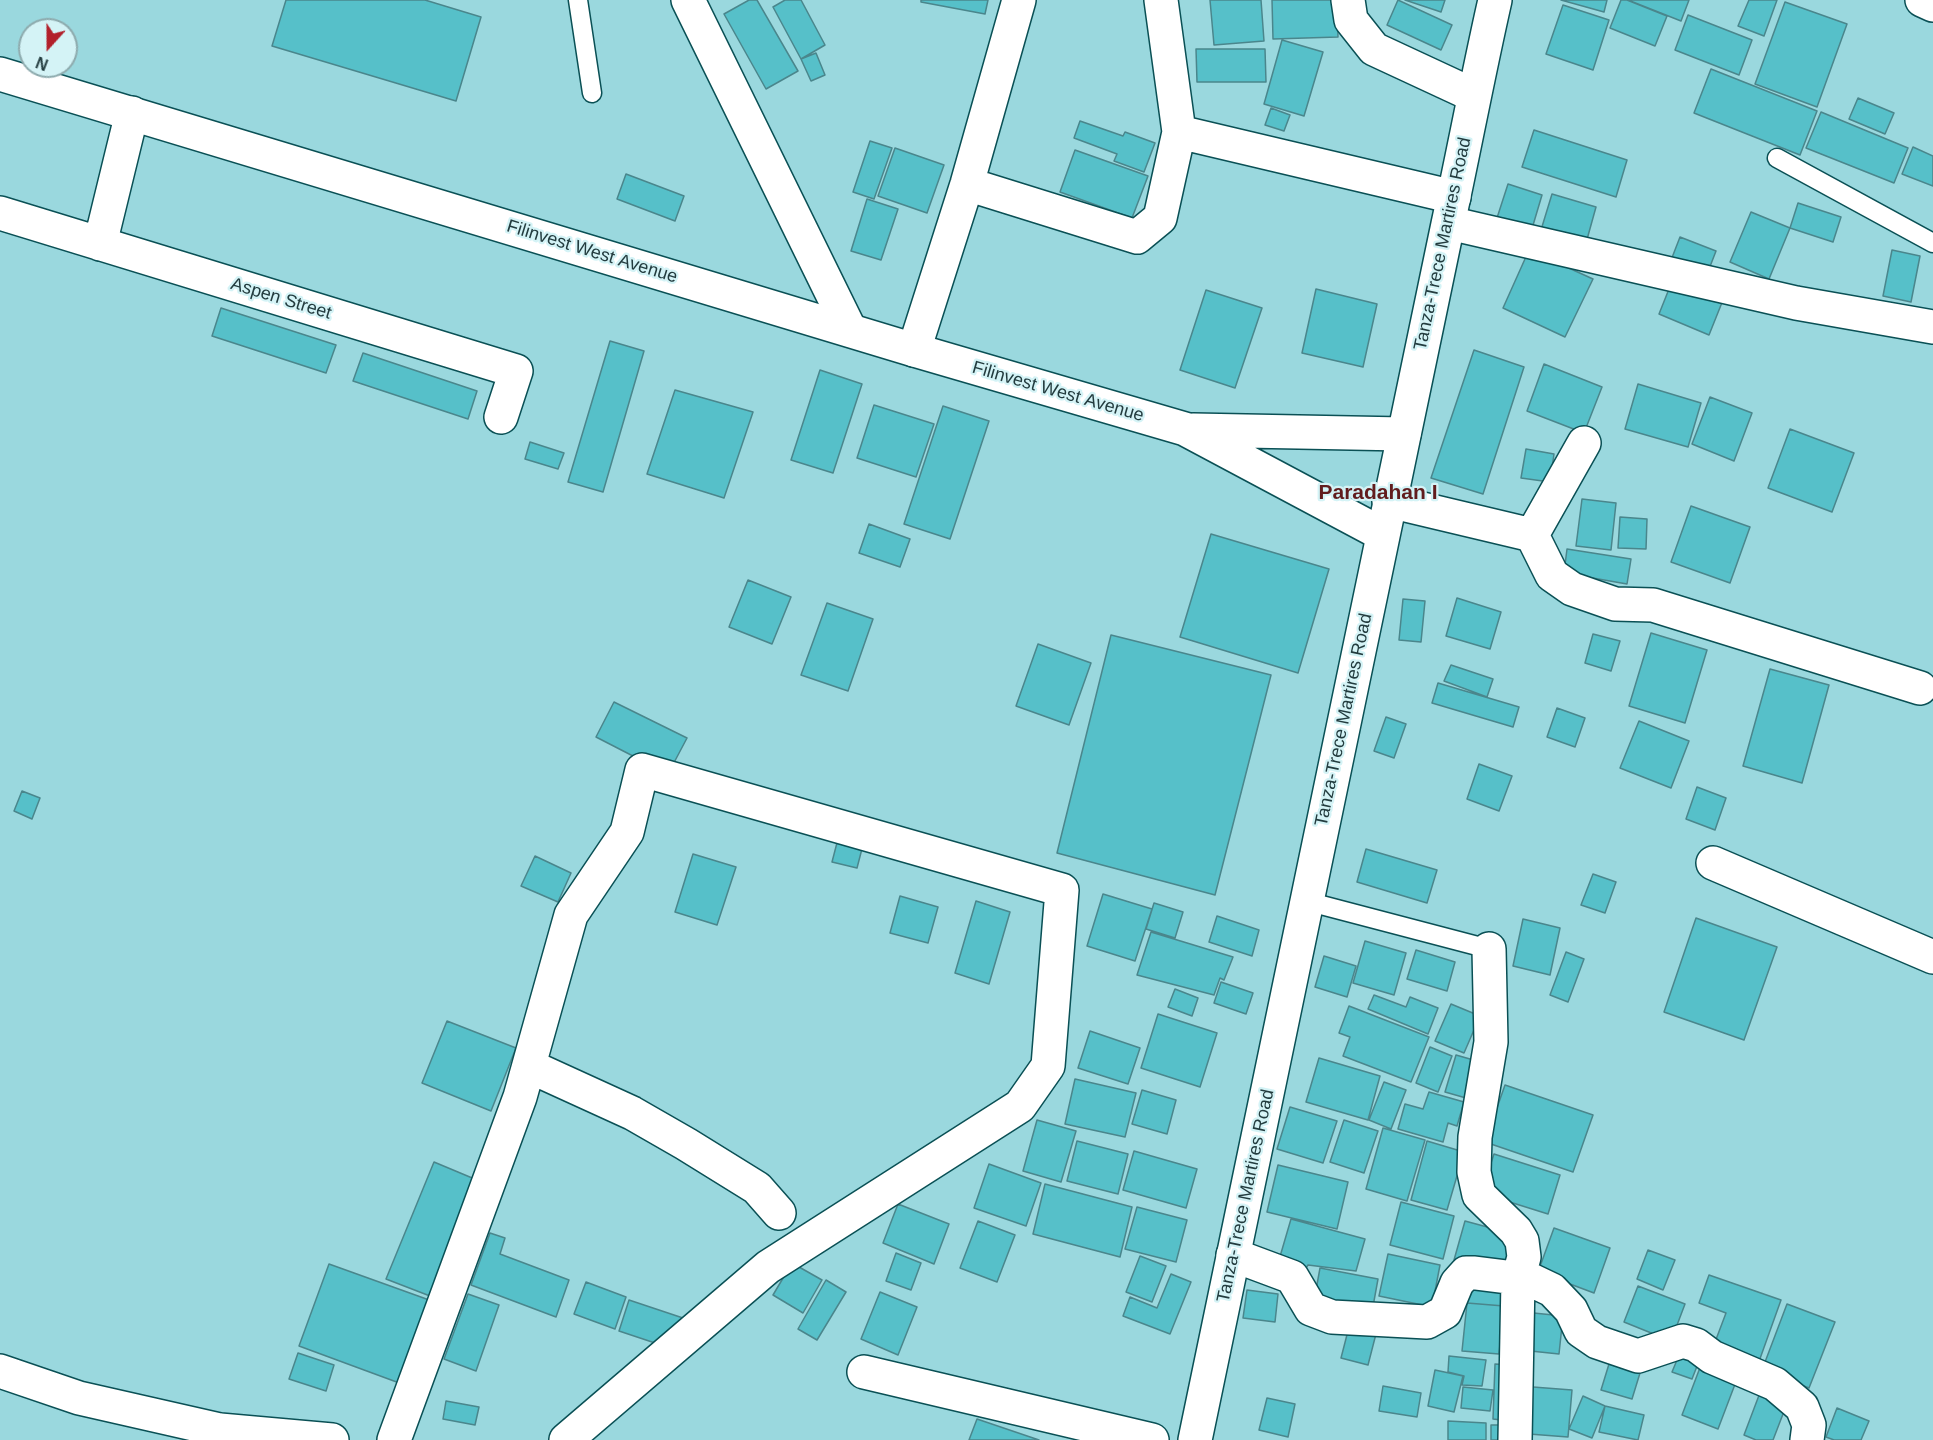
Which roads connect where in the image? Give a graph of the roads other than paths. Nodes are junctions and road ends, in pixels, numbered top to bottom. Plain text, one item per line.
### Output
1 (578, 0) edge
2 (688, 0) edge
3 (1019, 0) edge
4 (1161, 0) edge
5 (1348, 0) edge
6 (1495, 0) edge
7 (1922, 0) edge
8 (1933, 4) edge
9 (0, 74) edge
10 (592, 93) dead end
11 (1473, 95) junction
12 (132, 113) junction
13 (1179, 132) junction
14 (1777, 158) dead end
15 (967, 184) junction
16 (1451, 210) junction
17 (0, 213) edge
18 (1933, 243) edge
19 (100, 244) junction
20 (1931, 319) edge
21 (850, 330) junction
22 (914, 350) junction
23 (501, 417) dead end
24 (1185, 429) junction
25 (1404, 434) junction
26 (1584, 443) dead end
27 (1389, 501) junction
28 (1382, 534) junction
29 (1532, 535) junction
30 (1920, 688) dead end
31 (1713, 863) dead end
32 (1306, 902) junction
33 (1489, 950) joint
34 (1933, 957) edge
35 (529, 1066) junction
36 (779, 1213) dead end
37 (1233, 1255) junction
38 (1518, 1279) junction
39 (0, 1371) edge
40 (864, 1372) dead end
41 (332, 1440) edge
42 (394, 1440) edge
43 (566, 1440) edge
44 (1152, 1440) edge
45 (1195, 1440) edge
46 (1515, 1440) edge
47 (1807, 1440) edge

1 - 10 lane
2 - 21 street
3 - 15 street
4 - 13 street
5 - 11 street
6 - 11 street, Tanza-Trece Martires Road
7 - 8 street
9 - 12 street, Filinvest West Avenue
11 - 16 street, Tanza-Trece Martires Road
12 - 19 street
12 - 21 street, Filinvest West Avenue
13 - 15 street
13 - 16 street
14 - 18 lane
15 - 22 street
16 - 20 street
16 - 25 street, Tanza-Trece Martires Road
17 - 19 street, Aspen Street
19 - 23 street, Aspen Street
21 - 22 street, Filinvest West Avenue
22 - 24 street, Filinvest West Avenue
24 - 25 street, Filinvest West Avenue
24 - 28 street, Filinvest West Avenue
25 - 27 street, Tanza-Trece Martires Road
26 - 29 street
27 - 28 street, Tanza-Trece Martires Road
27 - 29 street
28 - 32 street, Tanza-Trece Martires Road
29 - 30 street
31 - 34 street
32 - 33 lane
32 - 37 street, Tanza-Trece Martires Road
33 - 38 street
35 - 36 street
35 - 42 street
35 - 43 street
37 - 38 street
37 - 45 street, Tanza-Trece Martires Road
38 - 46 street
38 - 47 street
39 - 41 street
40 - 44 street

